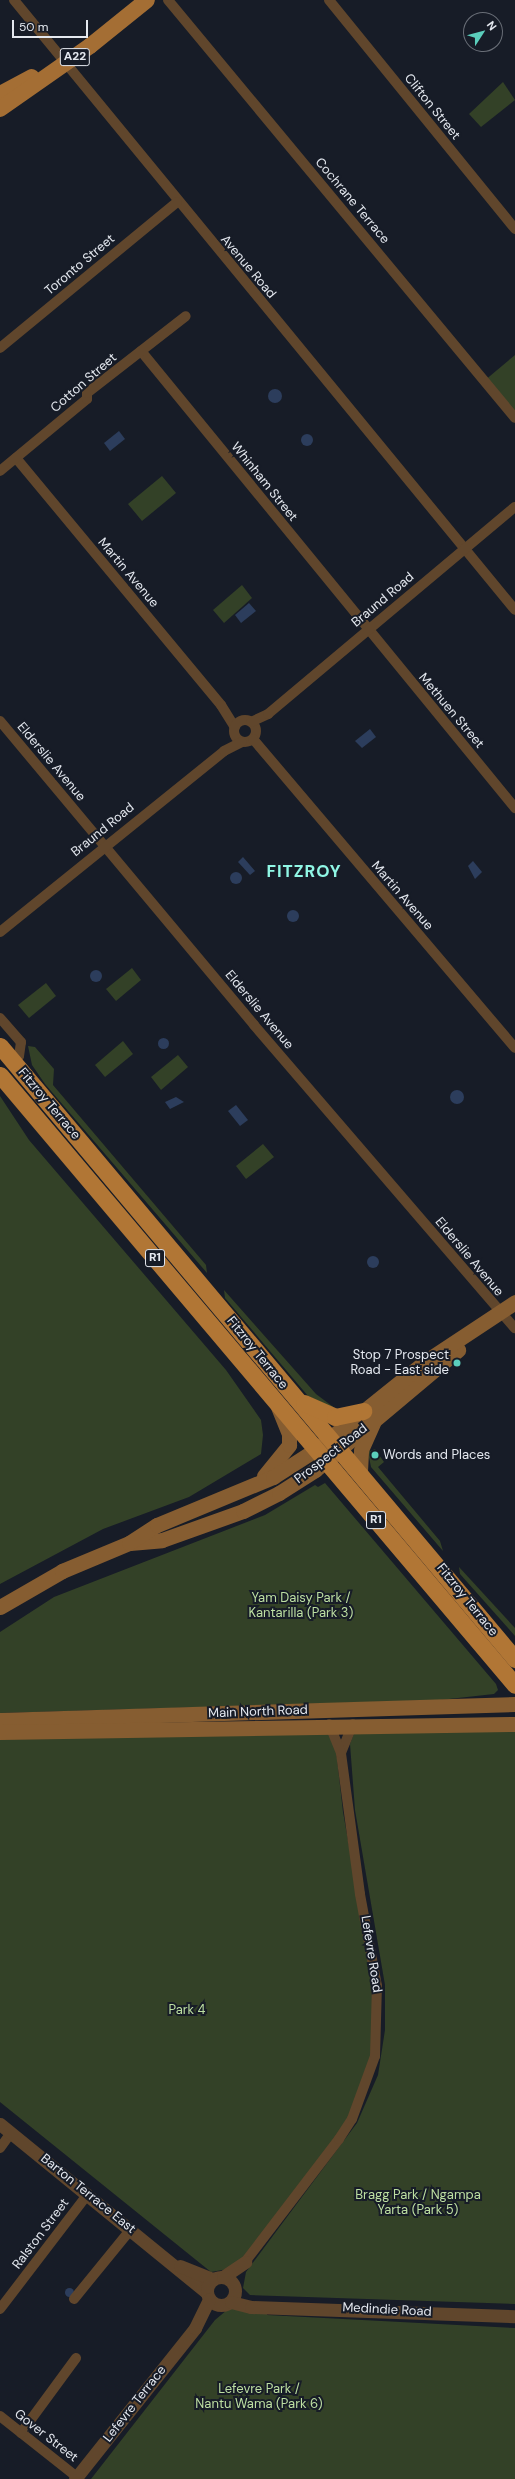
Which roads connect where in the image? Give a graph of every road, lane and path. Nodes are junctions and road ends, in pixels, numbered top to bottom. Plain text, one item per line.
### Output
1 (14, 0) edge
2 (130, 0) edge
3 (147, 0) edge
4 (168, 0) edge
5 (329, 0) edge
6 (63, 60) junction
7 (0, 94) edge
8 (0, 109) edge
9 (177, 202) junction
10 (515, 229) edge
11 (186, 316) dead end
12 (0, 348) edge
13 (141, 351) junction
14 (515, 418) edge
15 (16, 458) junction
16 (0, 471) edge
17 (515, 507) edge
18 (465, 549) junction
19 (515, 610) edge
20 (367, 630) junction
21 (221, 704) junction
22 (0, 720) edge
23 (234, 730) junction
24 (249, 733) junction
25 (224, 751) junction
26 (515, 808) edge
27 (103, 845) junction
28 (0, 932) edge
29 (0, 1018) edge
30 (0, 1046) edge
31 (515, 1048) edge
32 (13, 1061) junction
33 (0, 1075) edge
34 (44, 1128) junction
35 (79, 1140) junction
36 (135, 1236) junction
37 (204, 1288) junction
38 (515, 1302) edge
39 (202, 1313) junction
40 (501, 1314) junction
41 (515, 1328) edge
42 (295, 1398) junction
43 (278, 1406) junction
44 (369, 1415) junction
45 (335, 1443) junction
46 (320, 1456) junction
47 (360, 1471) junction
48 (252, 1488) junction
49 (129, 1543) junction
50 (441, 1567) junction
51 (427, 1579) junction
52 (0, 1607) edge
53 (498, 1638) junction
54 (515, 1651) edge
55 (515, 1659) edge
56 (515, 1685) edge
57 (515, 1704) edge
58 (0, 1720) edge
59 (329, 1724) junction
60 (353, 1724) junction
61 (515, 1724) edge
62 (0, 1732) edge
63 (341, 1753) junction
64 (0, 2124) edge
65 (12, 2133) junction
66 (0, 2148) edge
67 (88, 2194) junction
68 (131, 2229) junction
69 (245, 2262) joint
70 (221, 2291) junction
71 (74, 2299) dead end
72 (0, 2309) edge
73 (515, 2316) edge
74 (76, 2358) dead end
75 (0, 2416) edge
76 (21, 2433) junction
77 (76, 2478) edge

1 - 6 street, Avenue Road
2 - 6 main road, A22
3 - 6 main road, A22
4 - 14 street, Cochrane Terrace
5 - 10 street, Clifton Street
6 - 7 main road, A22
6 - 8 main road, A22
6 - 9 street, Avenue Road
9 - 12 street, Toronto Street
9 - 18 street, Avenue Road
11 - 13 street, Cotton Street
13 - 15 street, Cotton Street
13 - 20 street, Whinham Street
15 - 16 street, Cotton Street
15 - 21 street, Martin Avenue
17 - 18 street, Braund Road
18 - 19 street, Avenue Road
18 - 20 street, Braund Road
20 - 24 street, Braund Road
20 - 26 street, Methuen Street
21 - 23 street, Martin Avenue
21 - 24 street, Martin Avenue
22 - 27 street, Elderslie Avenue
23 - 24 street, Martin Avenue
23 - 24 street, Braund Road
23 - 25 street, Braund Road
24 - 25 street, Braund Road
24 - 31 street, Martin Avenue
25 - 27 street, Braund Road
27 - 28 street, Braund Road
27 - 40 street, Elderslie Avenue
29 - 32 street
30 - 32 highway, Fitzroy Terrace / R1
32 - 34 highway
32 - 35 highway, Fitzroy Terrace / R1
33 - 34 highway, Fitzroy Terrace / R1
34 - 36 highway, Fitzroy Terrace / R1
35 - 36 highway
35 - 37 highway, Fitzroy Terrace / R1
36 - 39 highway, Fitzroy Terrace / R1
37 - 39 highway
37 - 42 highway, Fitzroy Terrace / R1
38 - 40 main road, Prospect Road
39 - 43 highway, Fitzroy Terrace / R1
40 - 41 street, Elderslie Avenue
40 - 44 main road, Prospect Road
42 - 44 highway
42 - 45 highway, Fitzroy Terrace / R1
43 - 46 highway, Fitzroy Terrace / R1
43 - 48 main road
44 - 45 main road, Prospect Road
44 - 47 main road
45 - 46 main road, Prospect Road
45 - 47 highway, Fitzroy Terrace / R1
46 - 48 main road, Prospect Road
46 - 49 main road, Prospect Road
46 - 51 highway, Fitzroy Terrace / R1
47 - 50 highway, Fitzroy Terrace / R1
48 - 49 main road, Prospect Road
49 - 52 main road, Prospect Road
50 - 51 highway
50 - 53 highway, Fitzroy Terrace / R1
51 - 56 highway, Fitzroy Terrace / R1
53 - 54 highway
53 - 55 highway, Fitzroy Terrace / R1
57 - 58 main road, Main North Road
59 - 60 main road, Main North Road
59 - 62 main road, Main North Road
59 - 63 street, Lefevre Road
60 - 61 main road, Main North Road
60 - 63 street
63 - 69 street, Lefevre Road
64 - 65 street, Barton Terrace East
65 - 66 street
65 - 67 street, Barton Terrace East
67 - 68 street, Barton Terrace East
67 - 72 street, Ralston Street
68 - 70 street, Barton Terrace East
68 - 71 street
69 - 70 street, Lefevre Road
70 - 73 street, Medindie Road
70 - 77 street, Lefevre Terrace
74 - 76 street
75 - 76 street, Gover Street
76 - 77 street, Gover Street

